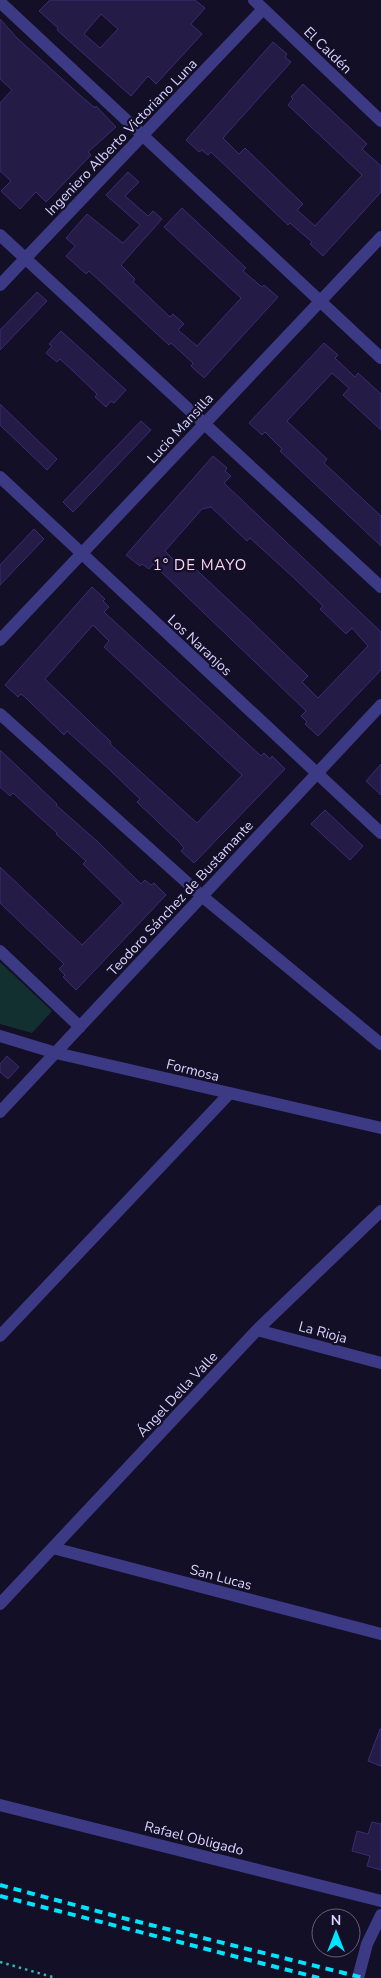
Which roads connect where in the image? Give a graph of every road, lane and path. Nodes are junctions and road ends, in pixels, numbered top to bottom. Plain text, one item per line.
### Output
1 (0, 2) edge
2 (259, 4) edge
3 (381, 121) edge
4 (143, 136) junction
5 (0, 235) edge
6 (381, 236) edge
7 (25, 258) junction
8 (0, 285) edge
9 (320, 301) junction
10 (381, 358) edge
11 (204, 424) junction
12 (0, 477) edge
13 (81, 554) junction
14 (381, 587) edge
15 (0, 640) edge
16 (381, 705) edge
17 (0, 714) edge
18 (316, 774) junction
19 (381, 834) edge
20 (203, 897) junction
21 (0, 951) edge
22 (80, 1027) junction
23 (0, 1036) edge
24 (381, 1044) edge
25 (56, 1052) junction
26 (229, 1094) junction
27 (0, 1112) edge
28 (381, 1128) edge
29 (381, 1211) edge
30 (257, 1330) junction
31 (0, 1336) edge
32 (381, 1362) edge
33 (52, 1548) junction
34 (0, 1604) edge
35 (381, 1634) edge
36 (0, 1805) edge
37 (381, 1901) edge
38 (381, 1915) edge
39 (0, 1962) edge
40 (56, 1978) edge
41 (358, 1978) edge

1 - 4 street
2 - 3 street, El Caldén
2 - 4 street, Ingeniero Alberto Victoriano Luna
4 - 7 street, Ingeniero Alberto Victoriano Luna
4 - 9 street
5 - 7 street
6 - 9 street, Lucio Mansilla
7 - 8 street, Ingeniero Alberto Victoriano Luna
7 - 11 street
9 - 10 street
9 - 11 street, Lucio Mansilla
11 - 13 street, Lucio Mansilla
11 - 14 street
12 - 13 street, Los Naranjos
13 - 15 street, Lucio Mansilla
13 - 18 street, Los Naranjos
16 - 18 street, Teodoro Sánchez de Bustamante
17 - 20 street
18 - 19 street, Los Naranjos
18 - 20 street, Teodoro Sánchez de Bustamante
20 - 22 street, Teodoro Sánchez de Bustamante
20 - 24 street
21 - 22 street
22 - 25 street, Teodoro Sánchez de Bustamante
23 - 25 street, Formosa
25 - 26 street, Formosa
25 - 27 street, Teodoro Sánchez de Bustamante
26 - 28 street, Formosa
26 - 31 street
29 - 30 street, Ángel Della Valle
30 - 32 street, La Rioja
30 - 33 street, Ángel Della Valle
33 - 34 street, Ángel Della Valle
33 - 35 street, San Lucas
36 - 37 street, Rafael Obligado
38 - 41 street
39 - 40 path

